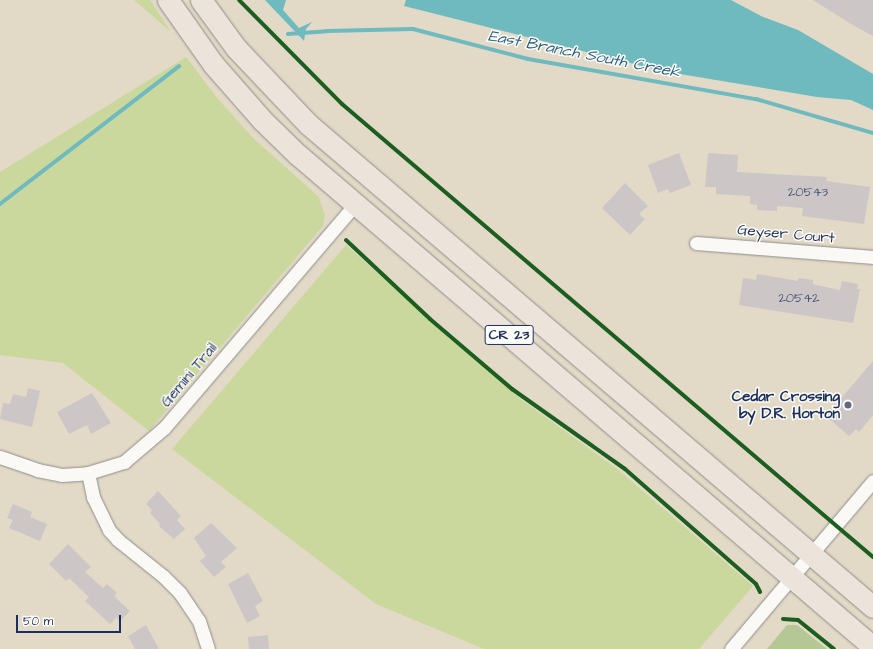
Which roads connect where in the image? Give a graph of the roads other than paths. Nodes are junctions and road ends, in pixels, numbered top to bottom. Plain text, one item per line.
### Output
1 (168, 0) edge
2 (201, 0) edge
3 (355, 204) junction
4 (696, 242) dead end
5 (873, 257) edge
6 (0, 457) edge
7 (88, 474) junction
8 (873, 481) edge
9 (810, 554) junction
10 (791, 577) junction
11 (873, 607) edge
12 (873, 647) edge
13 (208, 649) edge
14 (731, 649) edge

1 - 3 main road, CR 23
2 - 9 main road, CR 23
3 - 7 street, Gemini Trail
3 - 10 main road, CR 23
4 - 5 street, Geyser Court
6 - 7 street, Gemini Trail
7 - 13 street
8 - 9 street
9 - 10 street
9 - 11 main road, CR 23
10 - 12 main road, CR 23
10 - 14 street

